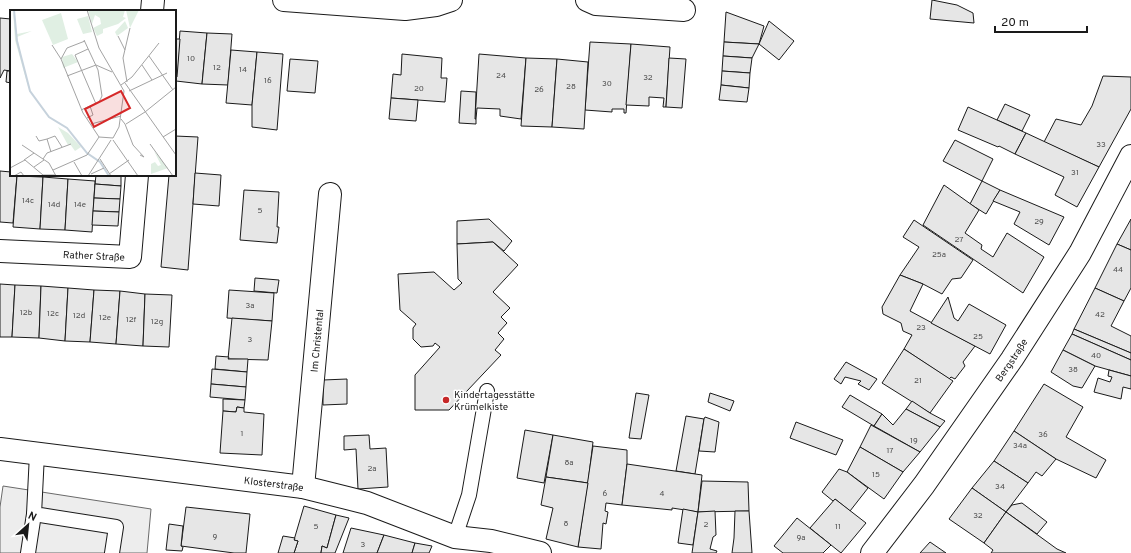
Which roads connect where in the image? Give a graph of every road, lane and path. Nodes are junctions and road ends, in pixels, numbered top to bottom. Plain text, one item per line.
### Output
1 (153, 0) edge
2 (284, 0) edge
3 (451, 0) edge
4 (588, 0) edge
5 (345, 2) edge
6 (152, 10) edge
7 (684, 10) dead end
8 (1131, 156) edge
9 (137, 176) edge
10 (330, 194) dead end
11 (0, 251) edge
12 (487, 390) dead end
13 (0, 449) edge
14 (37, 454) junction
15 (302, 487) junction
16 (34, 514) junction
17 (455, 537) junction
18 (28, 553) edge
19 (112, 553) edge
20 (540, 553) edge
21 (872, 553) edge

1 - 6 street
2 - 5 street
3 - 5 street
4 - 7 street
8 - 21 street, Bergstraße
9 - 11 street, Rather Straße
10 - 15 street, Im Christental
12 - 17 lane
13 - 14 street, Klosterstraße
14 - 15 street, Klosterstraße
14 - 16 lane
15 - 17 street, Klosterstraße
16 - 18 lane
16 - 19 lane
17 - 20 street, Klosterstraße

